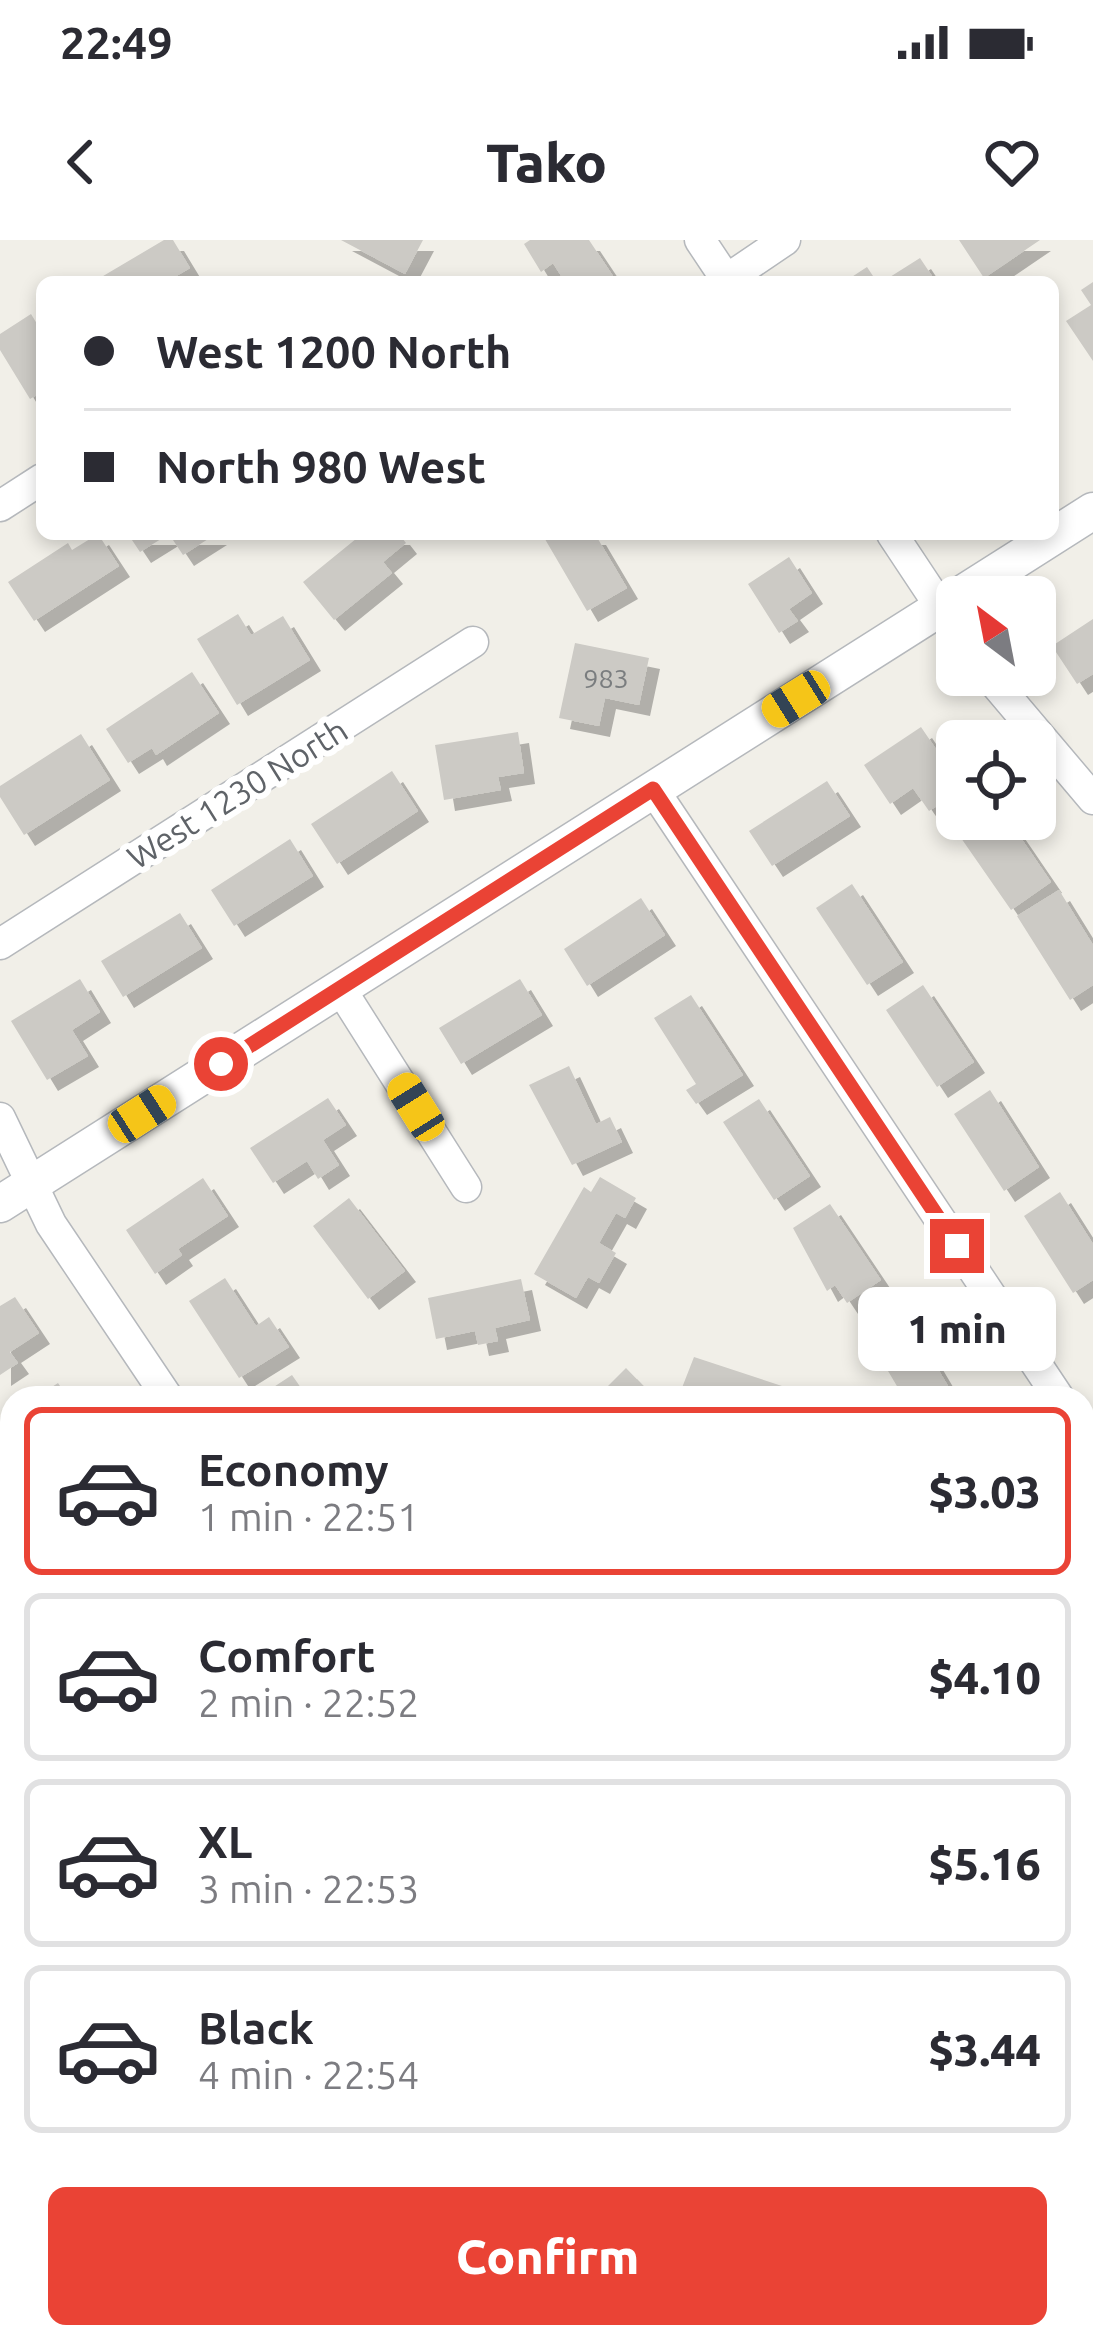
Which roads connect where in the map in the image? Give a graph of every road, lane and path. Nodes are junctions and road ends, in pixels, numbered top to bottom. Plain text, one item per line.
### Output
1 (700, 240) edge
2 (785, 240) edge
3 (724, 276) edge
4 (734, 276) edge
5 (36, 483) edge
6 (0, 506) edge
7 (1093, 511) edge
8 (1059, 537) edge
9 (896, 540) edge
10 (1054, 540) edge
11 (1007, 576) edge
12 (936, 602) edge
13 (936, 627) edge
14 (473, 643) dead end
15 (1007, 696) edge
16 (653, 789) junction
17 (1093, 800) edge
18 (0, 944) edge
19 (340, 988) junction
20 (0, 1118) edge
21 (466, 1186) dead end
22 (15, 1194) edge
23 (160, 1386) edge
24 (1050, 1386) edge

1 - 3 street
2 - 4 street
5 - 6 street
7 - 8 street
9 - 12 street
10 - 11 street
13 - 16 street
14 - 18 street, West 1230 North
15 - 17 street
16 - 19 street
16 - 24 street
19 - 21 street
19 - 22 street
20 - 22 street
22 - 23 street

